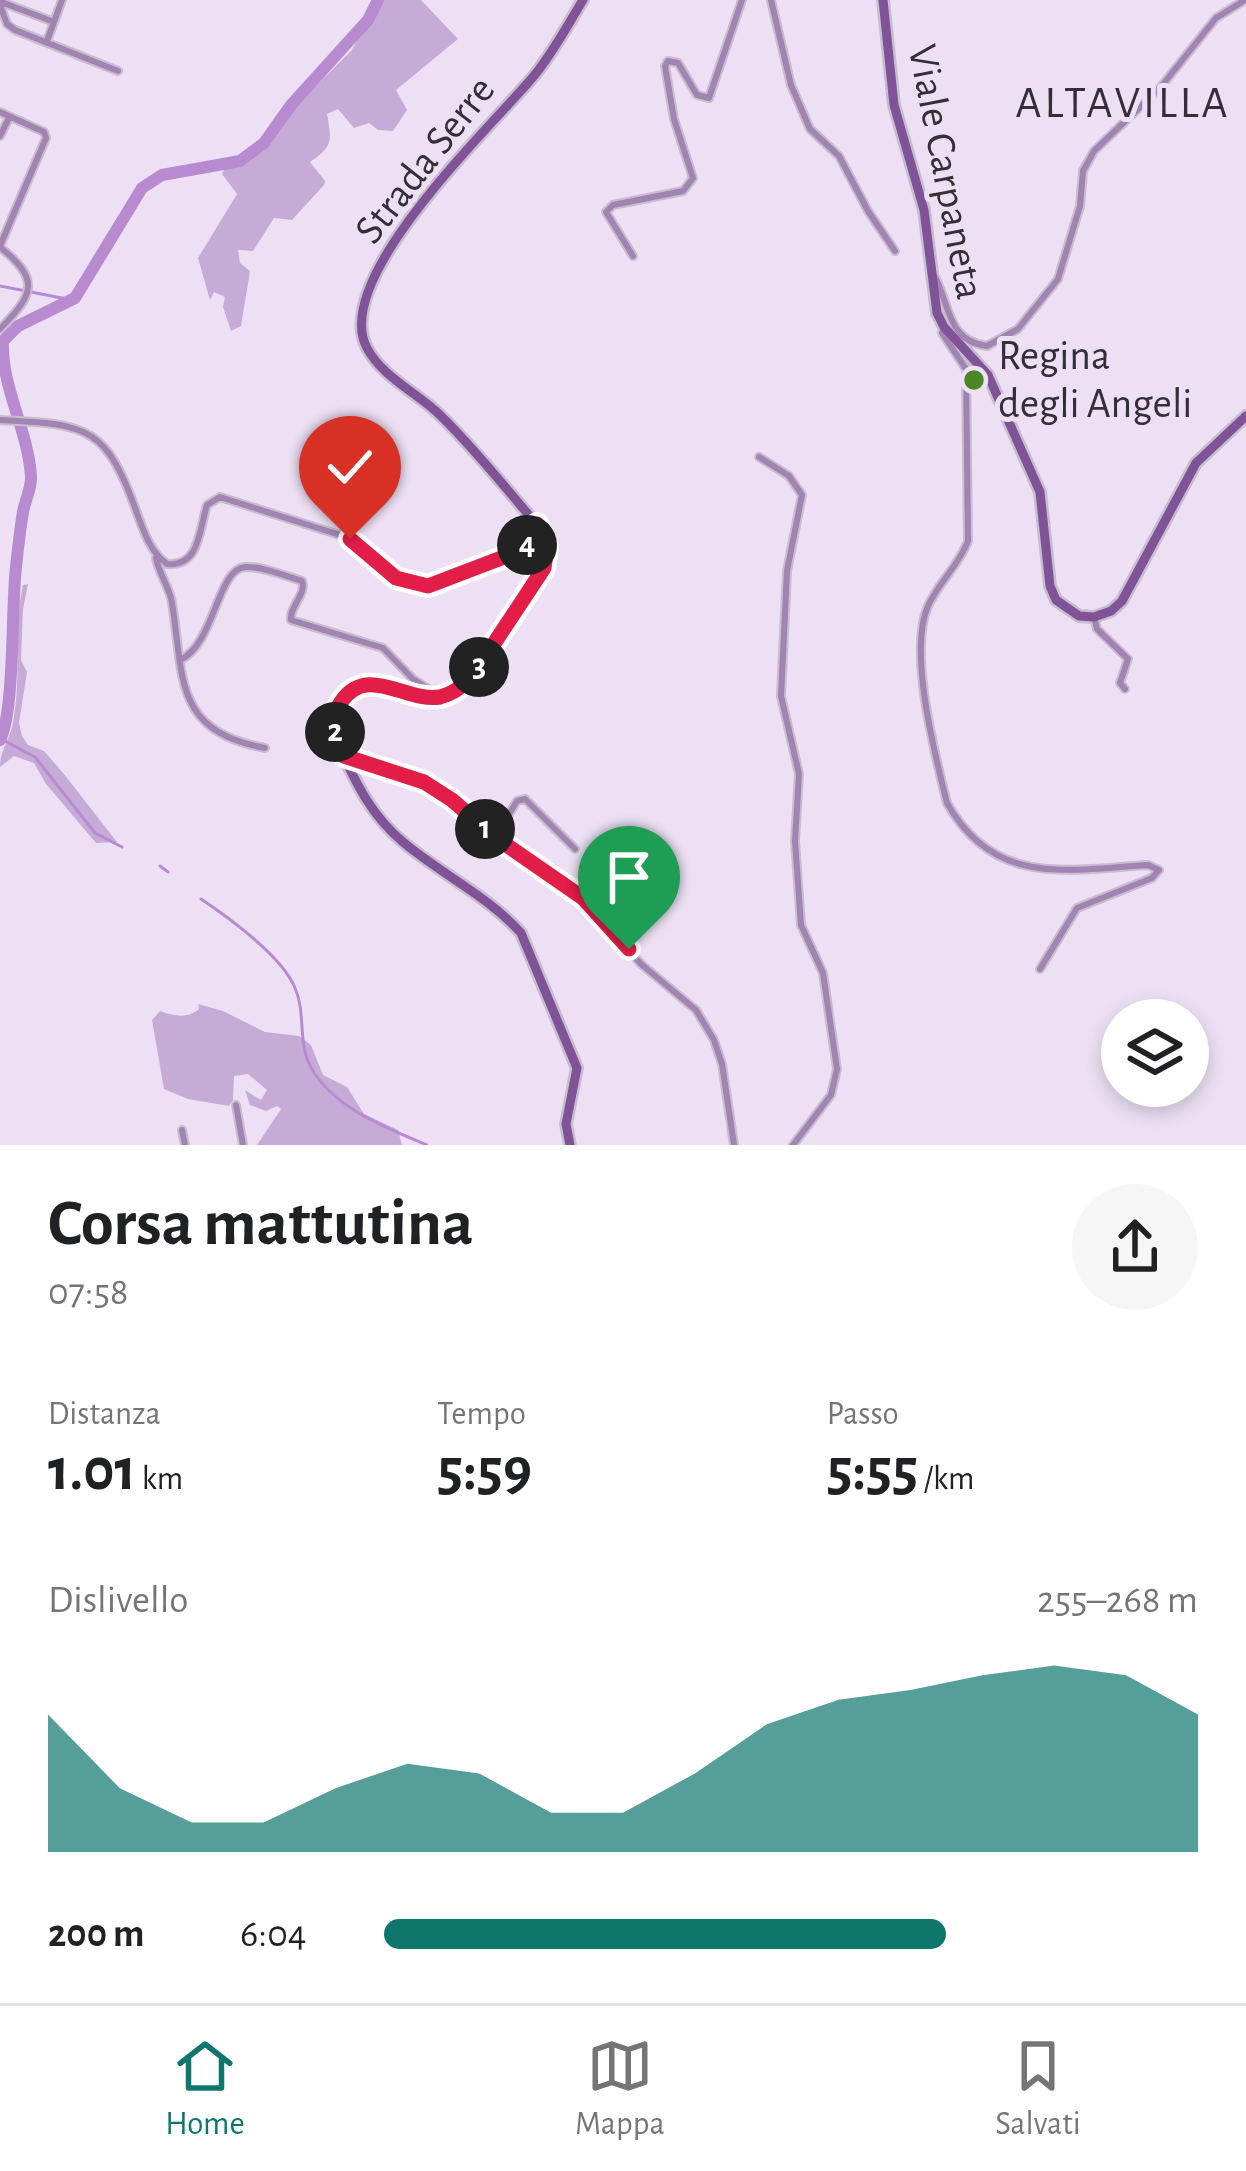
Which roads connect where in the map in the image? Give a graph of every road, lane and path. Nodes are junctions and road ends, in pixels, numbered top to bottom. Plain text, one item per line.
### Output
1 (62, 0) edge
2 (584, 0) edge
3 (742, 0) edge
4 (771, 0) edge
5 (883, 0) edge
6 (1245, 0) edge
7 (2, 2) edge
8 (21, 8) junction
9 (3, 21) edge
10 (54, 22) junction
11 (46, 41) junction
12 (118, 71) dead end
13 (0, 112) edge
14 (10, 117) junction
15 (0, 136) edge
16 (0, 246) edge
17 (895, 251) dead end
18 (633, 256) dead end
19 (932, 276) junction
20 (944, 326) junction
21 (0, 329) edge
22 (1246, 416) edge
23 (3, 420) edge
24 (759, 457) dead end
25 (537, 524) junction
26 (156, 554) junction
27 (1094, 617) junction
28 (180, 660) junction
29 (1125, 689) dead end
30 (441, 697) junction
31 (266, 748) dead end
32 (344, 756) junction
33 (495, 837) junction
34 (575, 849) dead end
35 (1040, 969) dead end
36 (236, 1105) dead end
37 (182, 1130) dead end
38 (185, 1145) edge
39 (243, 1145) edge
40 (570, 1145) edge
41 (734, 1145) edge
42 (794, 1145) edge

1 - 10 street
2 - 25 main road, Strada Serre
3 - 18 street
4 - 17 street
5 - 19 main road, Viale Carpaneta
6 - 19 street
7 - 8 street
7 - 9 street
8 - 9 street
8 - 10 street
9 - 11 street
10 - 11 street
11 - 12 street
13 - 14 street
14 - 15 street
14 - 16 street
16 - 21 street
19 - 20 main road, Viale Carpaneta
20 - 27 main road, Viale Carpaneta
20 - 35 street
22 - 27 main road
23 - 26 street
24 - 42 street
25 - 26 street
25 - 30 main road
26 - 28 street
27 - 29 street
28 - 30 street
28 - 31 street
30 - 32 main road
32 - 33 street
32 - 40 main road
33 - 34 street
33 - 41 street
36 - 39 street
37 - 38 street

